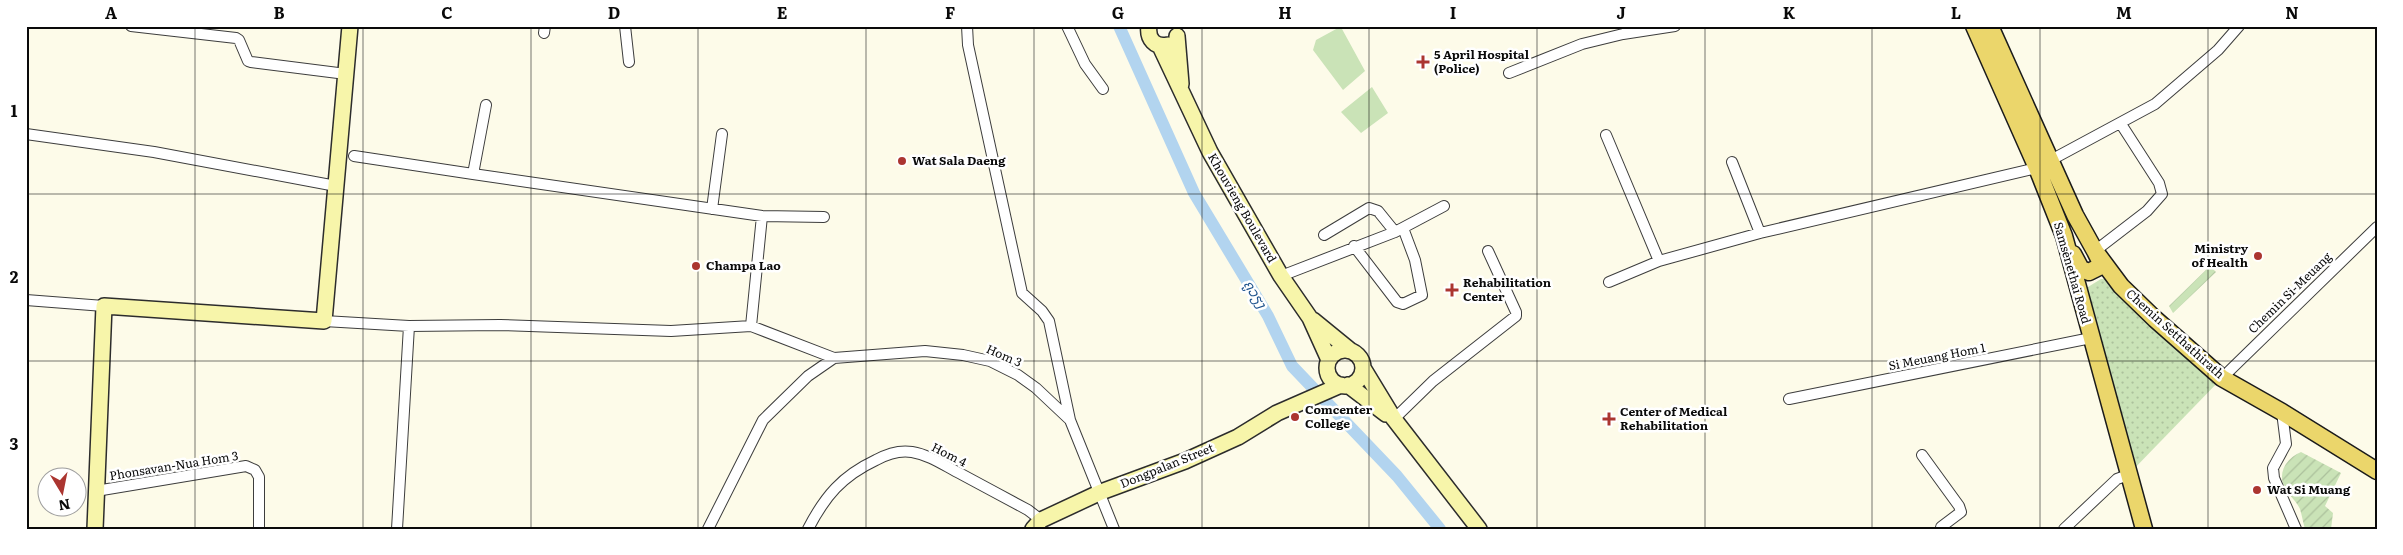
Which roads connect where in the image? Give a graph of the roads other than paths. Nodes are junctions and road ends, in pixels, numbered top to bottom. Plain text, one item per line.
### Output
1 (131, 26) edge
2 (350, 26) edge
3 (625, 26) edge
4 (967, 26) edge
5 (1067, 26) edge
6 (1148, 26) edge
7 (1675, 26) edge
8 (1974, 26) edge
9 (1990, 26) edge
10 (2239, 26) edge
11 (1179, 30) edge
12 (1160, 46) junction
13 (629, 62) dead end
14 (1509, 73) dead end
15 (346, 74) junction
16 (1103, 89) dead end
17 (1181, 93) junction
18 (486, 105) dead end
19 (2121, 124) junction
20 (26, 134) edge
21 (722, 134) dead end
22 (1606, 135) dead end
23 (354, 156) dead end
24 (1732, 162) dead end
25 (2044, 164) junction
26 (473, 174) junction
27 (336, 186) junction
28 (1444, 206) dead end
29 (712, 209) junction
30 (762, 216) junction
31 (824, 217) dead end
32 (2377, 227) edge
33 (1399, 230) junction
34 (1760, 233) junction
35 (1324, 235) dead end
36 (2064, 236) junction
37 (1354, 246) junction
38 (1488, 251) dead end
39 (2095, 251) junction
40 (1659, 261) junction
41 (1281, 276) junction
42 (2114, 278) junction
43 (1608, 282) dead end
44 (26, 300) edge
45 (104, 306) junction
46 (2083, 308) junction
47 (1310, 318) junction
48 (324, 321) junction
49 (409, 326) junction
50 (750, 326) junction
51 (2091, 338) junction
52 (1351, 351) junction
53 (834, 358) junction
54 (1362, 368) junction
55 (1333, 378) junction
56 (2222, 378) junction
57 (1789, 399) dead end
58 (2282, 412) junction
59 (1394, 419) junction
60 (1070, 420) junction
61 (1922, 455) dead end
62 (2377, 471) edge
63 (2128, 475) junction
64 (96, 491) junction
65 (1101, 492) junction
66 (1037, 525) edge
67 (95, 529) edge
68 (259, 529) edge
69 (397, 529) edge
70 (708, 529) edge
71 (808, 529) edge
72 (1114, 529) edge
73 (1479, 529) edge
74 (1941, 529) edge
75 (2064, 529) edge
76 (2144, 529) edge
77 (2296, 529) edge

1 - 15 street
2 - 15 street
3 - 13 street
4 - 60 street
5 - 16 street
6 - 12 street, Khouvieng Boulevard
7 - 14 street
8 - 25 main road, Samsènethaï Road
9 - 25 main road, Chemin Setthathirath
10 - 19 street
11 - 12 street
11 - 17 street, Khouvieng Boulevard
12 - 17 street, Khouvieng Boulevard
15 - 27 street
17 - 41 street, Khouvieng Boulevard
18 - 26 street
19 - 25 street
19 - 39 street
20 - 27 street
21 - 29 street
22 - 40 street
23 - 26 street
24 - 34 street
25 - 34 street
25 - 36 main road, Samsènethaï Road
25 - 39 main road, Chemin Setthathirath
26 - 29 street
27 - 48 street
28 - 33 street
29 - 30 street
30 - 31 street
30 - 50 street
32 - 56 street, Chemin Si-Meuang
33 - 35 street
33 - 37 street
33 - 37 street
34 - 40 street
36 - 39 main road
36 - 46 main road, Samsènethaï Road
37 - 41 street
38 - 59 street
39 - 42 main road, Chemin Setthathirath
40 - 43 street
41 - 47 street, Khouvieng Boulevard
42 - 46 main road
42 - 56 main road, Chemin Setthathirath
44 - 45 street
45 - 48 street
45 - 64 street
46 - 51 main road, Samsènethaï Road
47 - 52 street, Khouvieng Boulevard
47 - 55 street, Khouvieng Boulevard
48 - 49 street
49 - 50 street
49 - 69 street
50 - 53 street
51 - 57 street, Si Meuang Hom 1
51 - 63 main road, Samsènethaï Road
52 - 54 street, Khouvieng Boulevard
52 - 55 street, Dongpalan Street
53 - 60 street, Hom 3
53 - 70 street
54 - 55 street
54 - 59 street, Khouvieng Boulevard
55 - 59 street, Khouvieng Boulevard
55 - 65 street, Dongpalan Street
56 - 58 main road, Chemin Setthathirath
58 - 62 main road, Chemin Setthathirath
58 - 77 street
59 - 73 street, Khouvieng Boulevard
60 - 65 street, Hom 3
61 - 74 street
63 - 75 street
63 - 76 main road, Samsènethaï Road
64 - 67 street
64 - 68 street, Phonsavan-Nua Hom 3
65 - 66 street, Dongpalan Street
65 - 72 street, Hom 3
66 - 71 street, Hom 4

